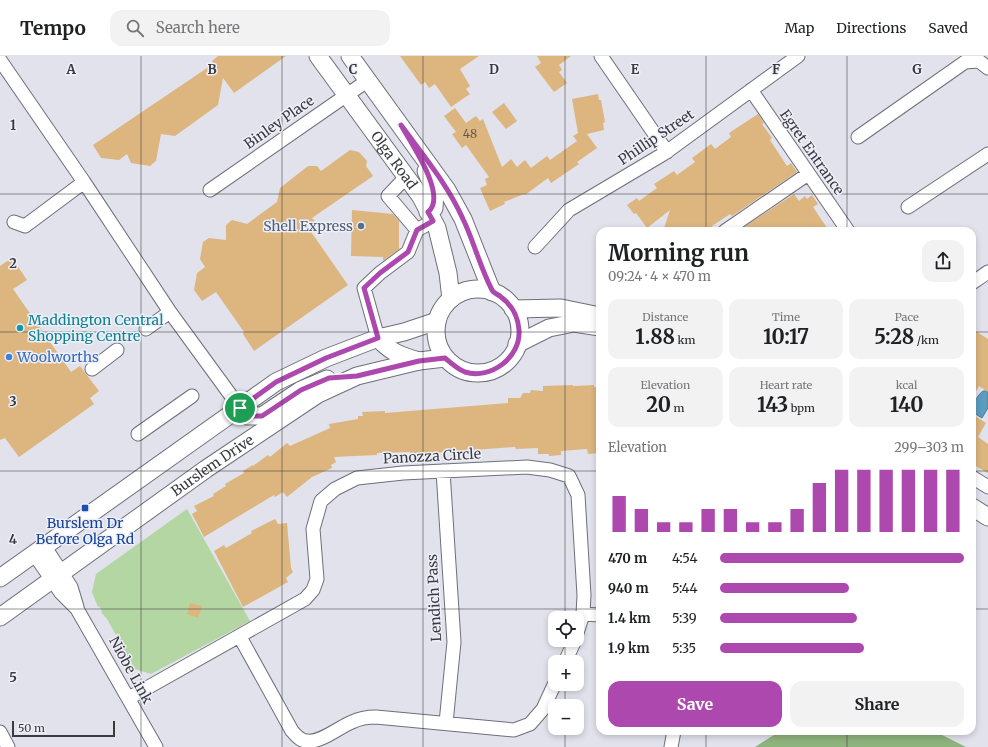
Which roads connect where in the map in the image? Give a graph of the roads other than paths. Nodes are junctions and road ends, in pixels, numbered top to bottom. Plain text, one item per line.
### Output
1 (318, 56) edge
2 (350, 56) edge
3 (601, 56) edge
4 (798, 56) edge
5 (0, 60) edge
6 (984, 65) edge
7 (367, 81) junction
8 (751, 90) junction
9 (346, 96) junction
10 (401, 125) junction
11 (858, 138) dead end
12 (666, 152) junction
13 (988, 154) edge
14 (808, 174) junction
15 (406, 176) junction
16 (84, 182) junction
17 (210, 190) dead end
18 (908, 207) dead end
19 (431, 216) junction
20 (14, 222) dead end
21 (731, 227) edge
22 (845, 227) edge
23 (417, 230) junction
24 (535, 247) dead end
25 (987, 275) edge
26 (976, 281) edge
27 (492, 292) junction
28 (451, 299) junction
29 (513, 309) junction
30 (170, 312) junction
31 (596, 315) edge
32 (437, 321) junction
33 (596, 327) edge
34 (146, 330) dead end
35 (378, 338) junction
36 (518, 344) junction
37 (117, 350) dead end
38 (445, 358) junction
39 (419, 361) junction
40 (92, 369) dead end
41 (357, 376) junction
42 (192, 396) dead end
43 (240, 408) junction
44 (138, 434) dead end
45 (443, 471) junction
46 (976, 480) edge
47 (988, 487) edge
48 (976, 510) edge
49 (988, 517) edge
50 (40, 550) junction
51 (57, 577) junction
52 (0, 578) edge
53 (583, 611) edge
54 (584, 614) edge
55 (596, 615) edge
56 (0, 617) edge
57 (240, 637) junction
58 (551, 691) edge
59 (129, 698) junction
60 (446, 723) junction
61 (0, 732) edge
62 (673, 735) edge
63 (8, 747) edge
64 (156, 747) edge
65 (671, 747) edge

1 - 9 main road, Olga Road
2 - 7 main road, Olga Road
3 - 12 street
4 - 8 street, Phillip Street
5 - 16 street
6 - 11 street
7 - 9 street, Binley Place
7 - 10 main road, Olga Road
8 - 12 street, Phillip Street
8 - 14 street, Egret Entrance
9 - 15 main road, Olga Road
9 - 17 street, Binley Place
10 - 19 main road
10 - 27 main road, Olga Road
12 - 24 street, Phillip Street
13 - 18 street
14 - 21 street
14 - 22 street, Egret Entrance
15 - 19 main road, Olga Road
15 - 23 street
16 - 20 street
16 - 30 street
19 - 23 street
19 - 28 main road, Olga Road
23 - 35 street
25 - 26 street
27 - 28 main road
27 - 29 main road
28 - 32 main road
29 - 31 main road
29 - 36 main road
30 - 34 street
30 - 43 street
32 - 35 main road
32 - 38 main road
33 - 36 main road
35 - 39 main road
35 - 43 main road
36 - 38 main road
37 - 40 street
38 - 39 main road, Burslem Drive
39 - 41 main road, Burslem Drive
41 - 43 main road
41 - 51 main road, Burslem Drive
42 - 44 street
43 - 50 main road
45 - 53 street, Panozza Circle
45 - 57 street, Panozza Circle
45 - 60 street, Lendich Pass
46 - 47 street
48 - 49 main road
50 - 51 street, Niobe Link
50 - 52 main road
51 - 56 main road, Burslem Drive
51 - 59 street, Niobe Link
54 - 55 street
57 - 59 street, Panozza Circle
57 - 60 street
58 - 60 street
59 - 64 street, Niobe Link
61 - 63 street
62 - 65 street

